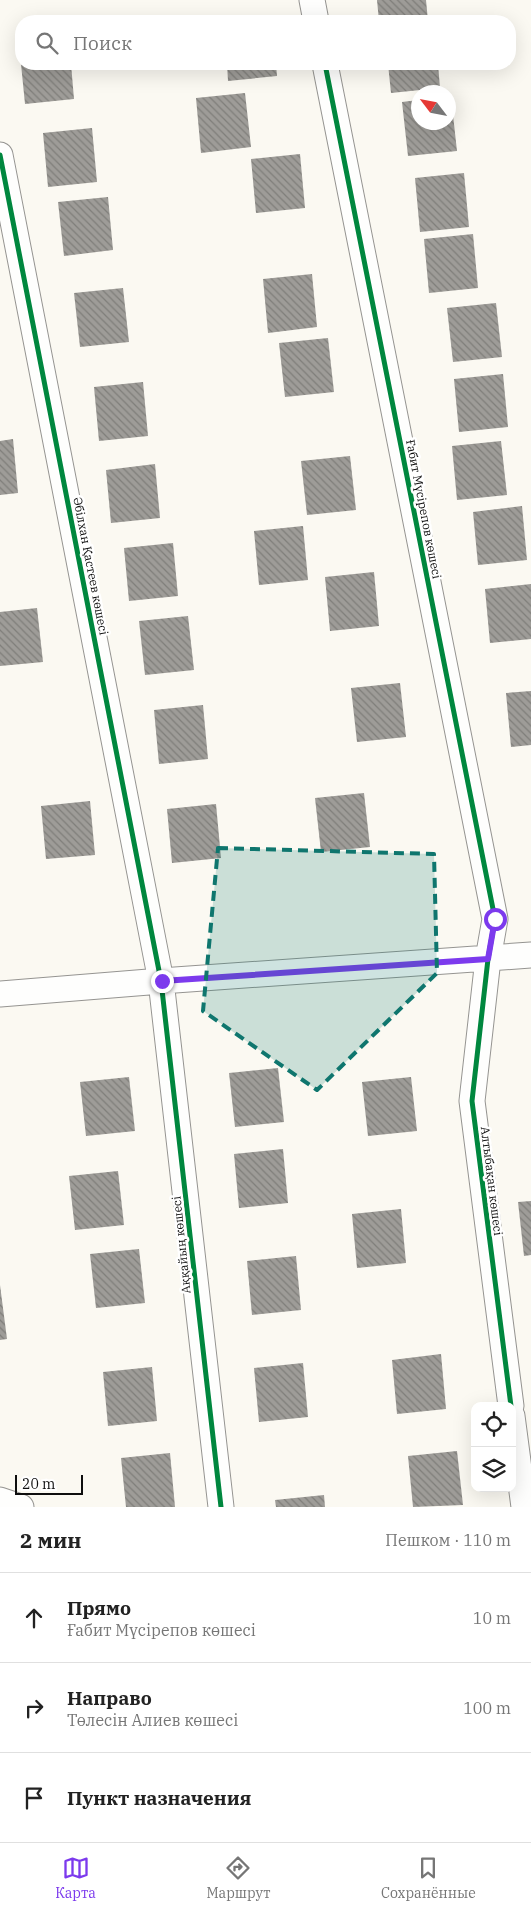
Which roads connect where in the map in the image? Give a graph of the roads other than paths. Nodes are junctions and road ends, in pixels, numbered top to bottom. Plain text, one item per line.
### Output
1 (312, 0) edge
2 (315, 15) edge
3 (326, 70) edge
4 (0, 155) edge
5 (531, 955) edge
6 (488, 959) junction
7 (162, 981) junction
8 (0, 994) edge
9 (510, 1402) edge
10 (516, 1446) edge
11 (0, 1500) edge
12 (21, 1507) edge
13 (221, 1507) edge
14 (524, 1507) edge

1 - 2 street
3 - 6 street, Ғабит Мүсірепов көшесi
4 - 7 street, Әбілхан Қастеев көшесi
5 - 6 street
6 - 7 street
6 - 9 street, Алтыбақан көшесі
7 - 8 street
7 - 13 street, Аққайың көшесі
10 - 14 street
11 - 12 street

